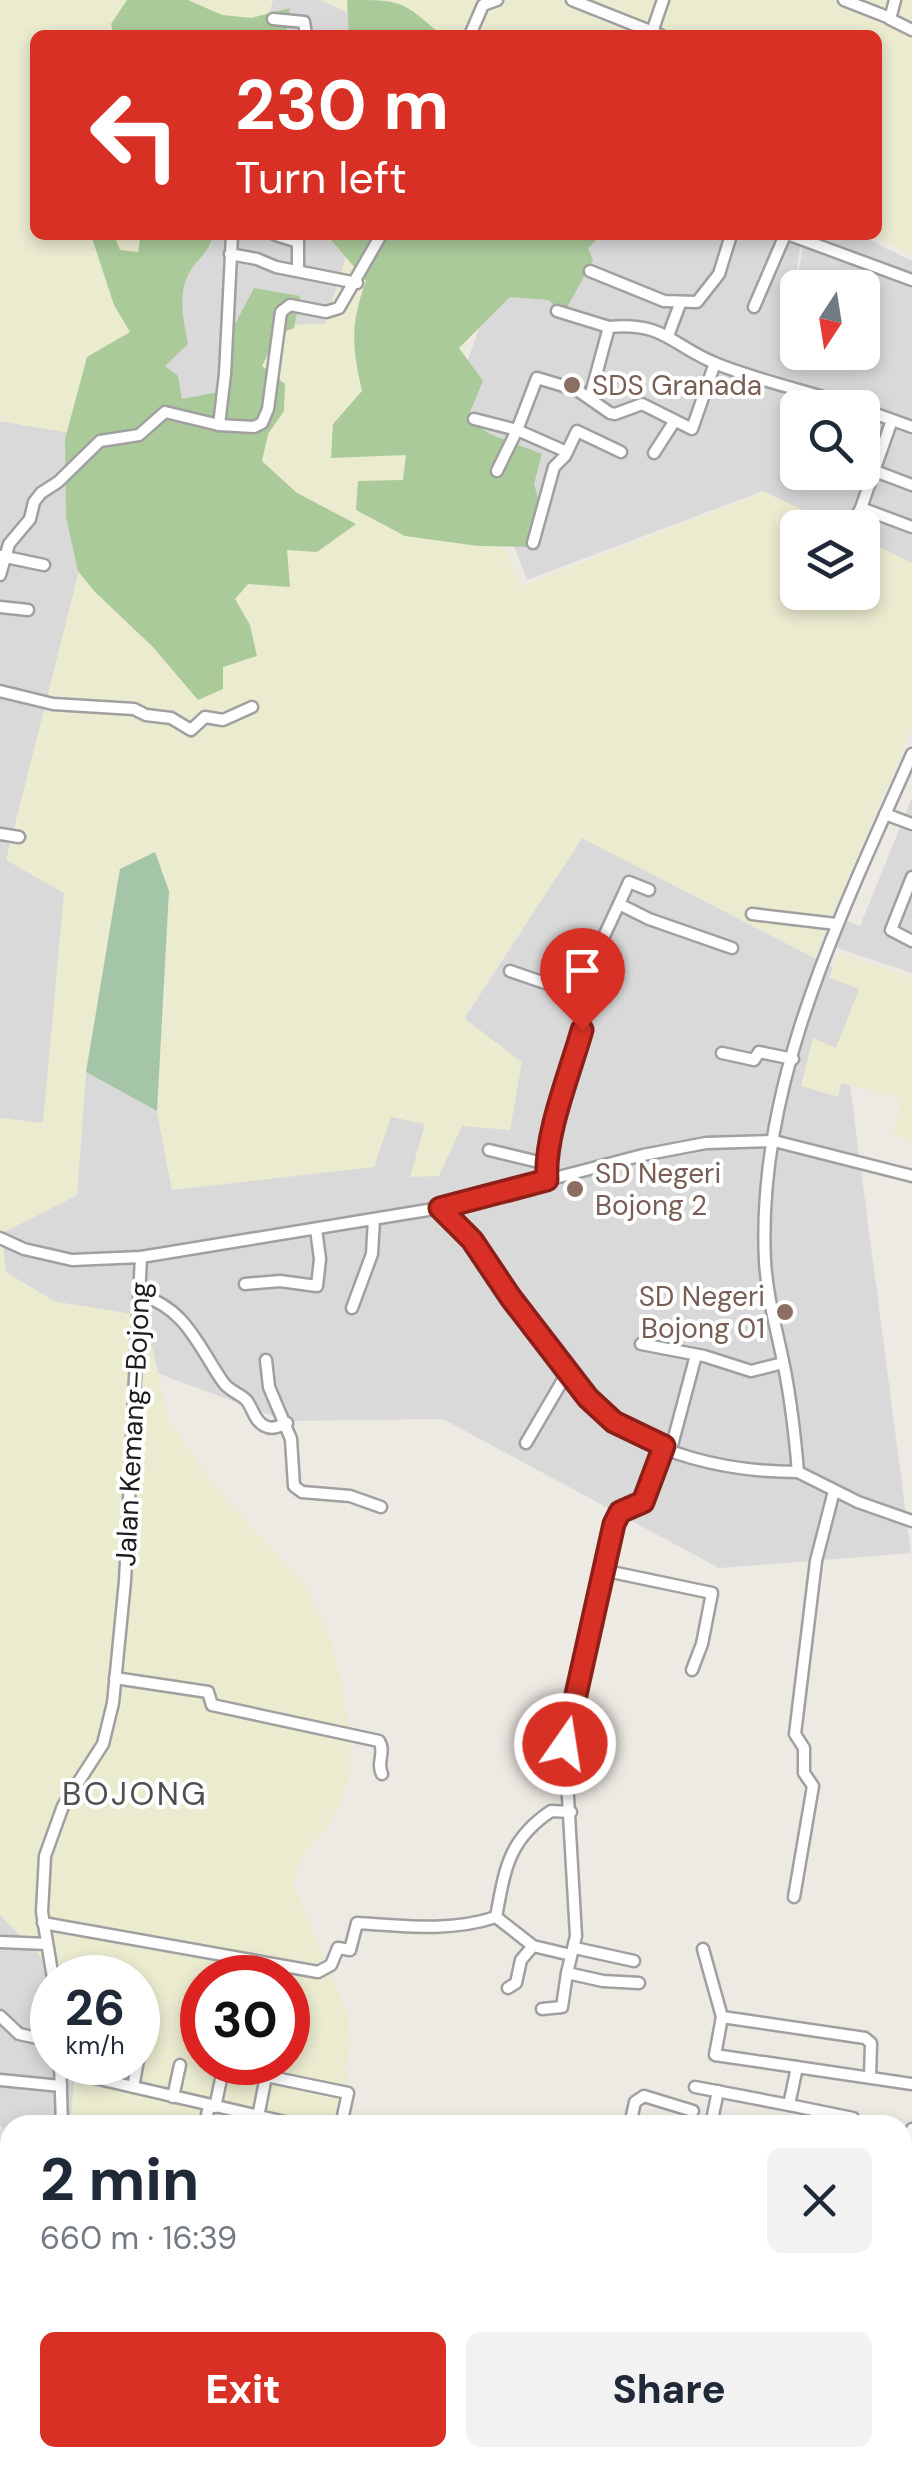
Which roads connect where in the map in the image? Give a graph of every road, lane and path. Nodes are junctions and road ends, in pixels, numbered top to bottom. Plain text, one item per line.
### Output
1 (497, 0) edge
2 (572, 0) edge
3 (662, 0) edge
4 (844, 0) edge
5 (895, 0) edge
6 (273, 18) dead end
7 (890, 18) junction
8 (305, 30) edge
9 (472, 30) edge
10 (646, 30) edge
11 (657, 30) edge
12 (912, 30) edge
13 (231, 240) edge
14 (292, 240) edge
15 (378, 240) edge
16 (730, 240) edge
17 (786, 240) edge
18 (802, 240) edge
19 (230, 254) junction
20 (298, 270) junction
21 (590, 270) dead end
22 (912, 280) edge
23 (356, 283) junction
24 (680, 304) junction
25 (754, 307) dead end
26 (557, 312) dead end
27 (610, 327) junction
28 (668, 336) junction
29 (715, 363) junction
30 (802, 390) edge
31 (590, 397) junction
32 (880, 416) edge
33 (474, 419) dead end
34 (892, 420) junction
35 (674, 422) junction
36 (218, 425) junction
37 (912, 428) edge
38 (517, 430) junction
39 (567, 452) junction
40 (622, 452) dead end
41 (654, 454) dead end
42 (880, 456) edge
43 (498, 471) dead end
44 (880, 473) edge
45 (912, 485) edge
46 (868, 490) edge
47 (861, 508) joint
48 (912, 527) edge
49 (533, 543) dead end
50 (2, 557) edge
51 (44, 565) dead end
52 (0, 575) edge
53 (0, 607) edge
54 (28, 610) dead end
55 (0, 691) edge
56 (252, 707) dead end
57 (912, 754) edge
58 (885, 814) junction
59 (912, 824) edge
60 (0, 834) edge
61 (19, 838) dead end
62 (912, 878) edge
63 (649, 890) dead end
64 (619, 904) junction
65 (752, 914) dead end
66 (836, 924) junction
67 (912, 941) edge
68 (732, 948) dead end
69 (510, 971) dead end
70 (577, 994) junction
71 (722, 1053) dead end
72 (793, 1059) junction
73 (774, 1141) junction
74 (489, 1150) dead end
75 (547, 1164) junction
76 (912, 1176) edge
77 (547, 1180) junction
78 (440, 1208) junction
79 (374, 1220) junction
80 (316, 1229) junction
81 (0, 1238) edge
82 (141, 1256) junction
83 (245, 1284) dead end
84 (140, 1295) junction
85 (352, 1308) dead end
86 (640, 1344) dead end
87 (696, 1356) junction
88 (266, 1360) dead end
89 (784, 1363) junction
90 (566, 1373) junction
91 (287, 1423) junction
92 (526, 1443) dead end
93 (667, 1448) junction
94 (798, 1472) junction
95 (834, 1491) junction
96 (381, 1507) dead end
97 (912, 1521) edge
98 (602, 1570) junction
99 (692, 1670) dead end
100 (115, 1678) junction
101 (382, 1774) dead end
102 (570, 1812) junction
103 (794, 1897) dead end
104 (496, 1916) junction
105 (43, 1923) junction
106 (0, 1942) edge
107 (47, 1944) junction
108 (534, 1946) junction
109 (703, 1949) dead end
110 (573, 1951) junction
111 (49, 1955) edge
112 (634, 1961) dead end
113 (567, 1973) junction
114 (639, 1983) dead end
115 (508, 1988) dead end
116 (542, 2008) dead end
117 (0, 2016) edge
118 (722, 2017) junction
119 (30, 2036) edge
120 (180, 2065) dead end
121 (797, 2067) junction
122 (870, 2078) junction
123 (0, 2080) edge
124 (912, 2084) edge
125 (126, 2085) edge
126 (218, 2085) edge
127 (60, 2086) joint
128 (133, 2087) joint
129 (694, 2087) dead end
130 (718, 2092) junction
131 (173, 2097) junction
132 (789, 2105) junction
133 (212, 2106) junction
134 (692, 2112) dead end
135 (61, 2115) edge
136 (209, 2115) edge
137 (253, 2115) edge
138 (258, 2115) edge
139 (343, 2115) edge
140 (632, 2115) edge
141 (714, 2115) edge
142 (838, 2115) edge

1 - 9 street
2 - 10 street
3 - 11 street
4 - 7 street
5 - 7 street
6 - 8 street
7 - 12 street
13 - 19 street
14 - 20 street
15 - 23 street
16 - 24 street
17 - 25 street
18 - 22 street
19 - 20 street
19 - 36 street
20 - 23 street
21 - 24 street
23 - 36 street
24 - 28 street
26 - 27 street
27 - 28 street
27 - 31 street
28 - 29 street
29 - 30 street
29 - 35 street
31 - 35 street
31 - 38 street
32 - 34 street
33 - 38 street
34 - 37 street
34 - 42 street
35 - 41 street
36 - 50 street
38 - 39 street
38 - 43 street
39 - 40 street
39 - 49 street
44 - 45 street
46 - 47 street
47 - 48 street
50 - 51 street
50 - 52 street
53 - 54 street
55 - 56 street
57 - 58 street
58 - 59 street
58 - 66 street
60 - 61 street
62 - 67 street
63 - 64 street
64 - 68 street
64 - 70 street
65 - 66 street
66 - 72 street
69 - 70 street
70 - 75 street
71 - 72 street
72 - 73 street
73 - 76 street, Jalan Kemang–Bojong
73 - 77 street, Jalan Kemang–Bojong
73 - 89 street
74 - 75 street
75 - 77 street
77 - 78 street, Jalan Kemang–Bojong
78 - 79 street, Jalan Kemang–Bojong
78 - 90 street
79 - 80 street, Jalan Kemang–Bojong
79 - 85 street
80 - 82 street, Jalan Kemang–Bojong
80 - 83 street
81 - 82 street
82 - 84 street, Jalan Kemang–Bojong
84 - 91 street
84 - 100 street, Jalan Kemang–Bojong
86 - 87 street
87 - 89 street
87 - 93 street
88 - 91 street
89 - 94 street
90 - 92 street
90 - 93 street
91 - 96 street
93 - 94 street
93 - 98 street
94 - 95 street
95 - 97 street
95 - 103 street
98 - 99 street
98 - 102 street
100 - 101 street
100 - 105 street, Jalan Kemang–Bojong
102 - 104 street
102 - 110 street
104 - 105 street
104 - 108 street
105 - 107 street, Jalan Kemang–Bojong
106 - 107 street
107 - 111 street, Jalan Kemang–Bojong
108 - 110 street
108 - 115 street
109 - 118 street
110 - 112 street
110 - 113 street
113 - 114 street
113 - 116 street
117 - 119 street
118 - 121 street
118 - 122 street
120 - 131 street
121 - 122 street
121 - 132 street
122 - 124 street
123 - 127 street
125 - 128 street
126 - 133 street
127 - 135 street
128 - 131 street
129 - 130 street
130 - 132 street
130 - 141 street
131 - 133 street
132 - 142 street
133 - 136 street
133 - 137 street
134 - 140 street
138 - 139 street

